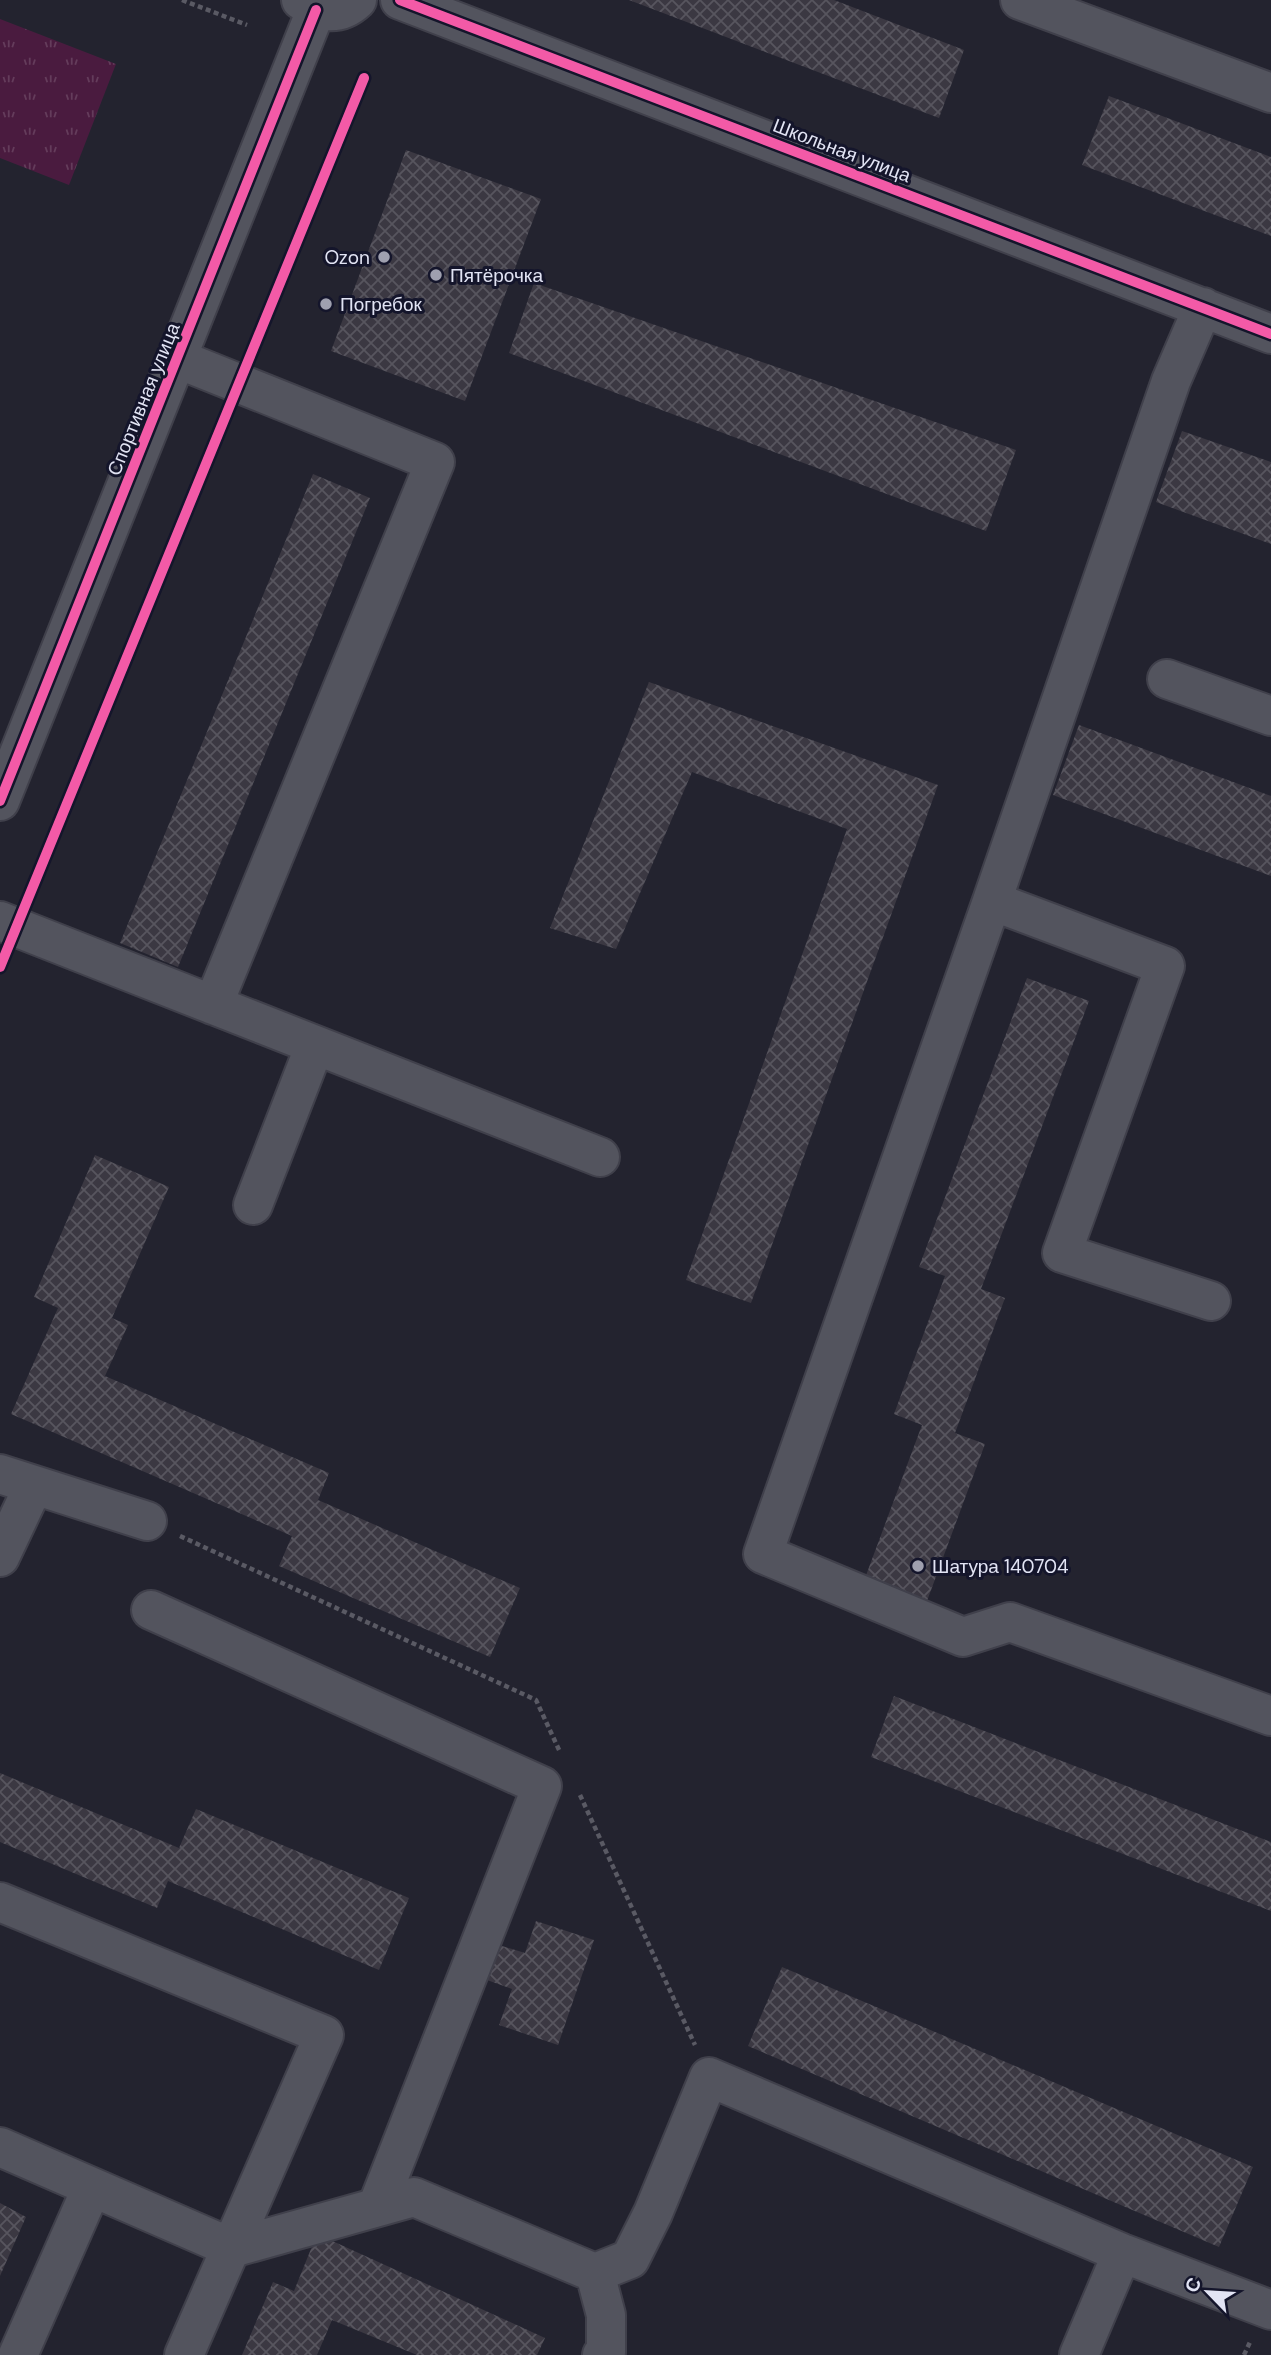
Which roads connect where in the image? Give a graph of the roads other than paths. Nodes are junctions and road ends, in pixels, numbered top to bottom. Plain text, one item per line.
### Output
1 (357, 0) edge
2 (400, 0) edge
3 (1020, 0) edge
4 (309, 5) edge
5 (1271, 93) edge
6 (1203, 307) junction
7 (1271, 334) edge
8 (178, 359) junction
9 (1167, 679) dead end
10 (1271, 716) edge
11 (0, 801) edge
12 (992, 901) junction
13 (0, 921) edge
14 (213, 1005) junction
15 (315, 1045) junction
16 (600, 1157) dead end
17 (253, 1205) dead end
18 (1212, 1301) dead end
19 (17, 1479) edge
20 (147, 1521) dead end
21 (0, 1557) edge
22 (151, 1611) dead end
23 (1271, 1716) edge
24 (0, 1902) edge
25 (0, 2147) edge
26 (92, 2187) junction
27 (377, 2207) junction
28 (232, 2248) junction
29 (1122, 2253) junction
30 (595, 2273) junction
31 (1271, 2309) edge
32 (18, 2355) edge
33 (184, 2355) edge
34 (603, 2355) edge
35 (1079, 2355) edge

1 - 4 street
2 - 6 street, Школьная улица
3 - 5 street
4 - 8 street, Спортивная улица
6 - 7 street, Школьная улица
6 - 12 street
8 - 11 street, Спортивная улица
8 - 14 street
9 - 10 street
12 - 18 street
12 - 23 street
13 - 14 street
14 - 15 street
15 - 16 street
15 - 17 street
19 - 20 street
19 - 21 street
22 - 27 street
24 - 28 street
25 - 26 street
26 - 28 street
26 - 32 street
27 - 28 street
27 - 30 street
28 - 33 street
29 - 30 street
29 - 31 street
29 - 35 street
30 - 34 street

